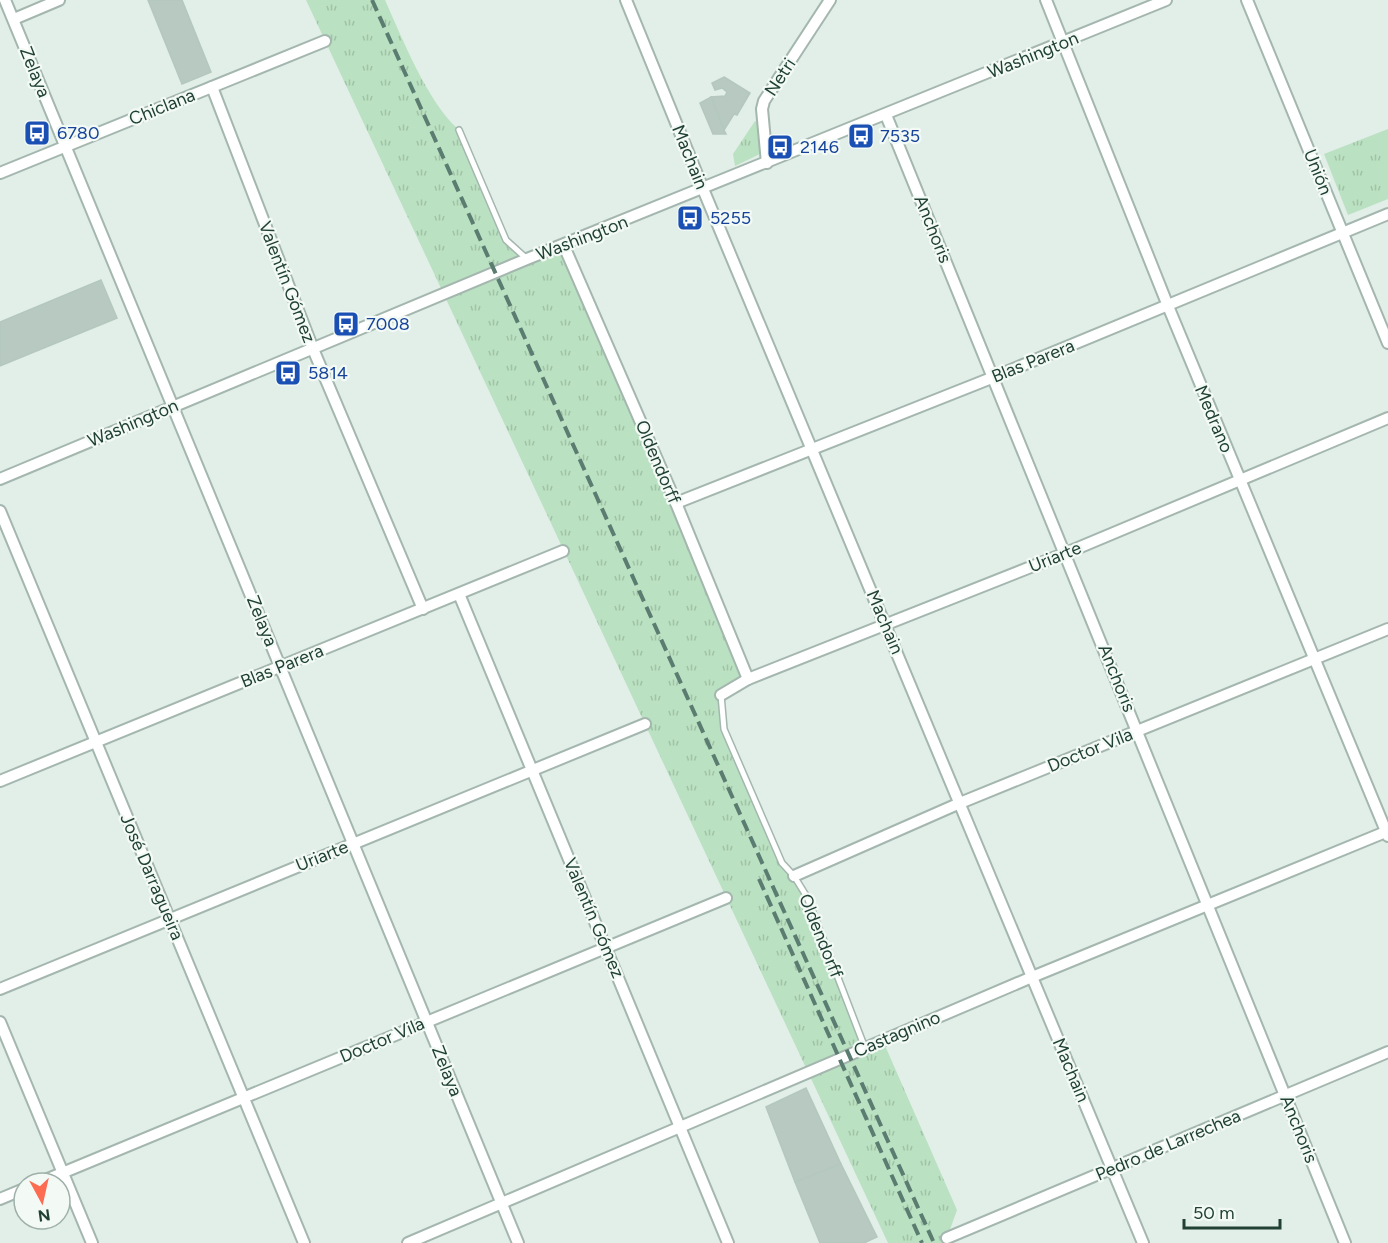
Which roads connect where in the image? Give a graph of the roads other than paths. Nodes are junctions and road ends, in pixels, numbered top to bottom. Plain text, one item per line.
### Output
1 (5, 0) edge
2 (59, 0) edge
3 (626, 0) edge
4 (830, 0) edge
5 (1046, 0) edge
6 (1166, 0) edge
7 (1247, 0) edge
8 (14, 19) junction
9 (325, 41) dead end
10 (1064, 42) junction
11 (212, 87) junction
12 (886, 115) junction
13 (459, 130) dead end
14 (66, 146) junction
15 (767, 163) junction
16 (0, 173) edge
17 (703, 189) junction
18 (1388, 214) edge
19 (1343, 233) junction
20 (564, 246) junction
21 (527, 259) junction
22 (1168, 306) junction
23 (1388, 343) edge
24 (313, 348) junction
25 (994, 377) junction
26 (173, 406) junction
27 (1388, 418) edge
28 (813, 450) junction
29 (0, 479) edge
30 (1240, 479) junction
31 (676, 503) junction
32 (0, 511) edge
33 (563, 551) dead end
34 (1066, 553) junction
35 (459, 594) junction
36 (423, 609) junction
37 (886, 625) junction
38 (1388, 629) edge
39 (1314, 659) junction
40 (281, 667) junction
41 (748, 679) junction
42 (721, 695) joint
43 (645, 724) dead end
44 (1138, 731) junction
45 (96, 742) junction
46 (532, 770) junction
47 (0, 781) edge
48 (960, 803) junction
49 (1387, 833) edge
50 (354, 844) junction
51 (794, 876) junction
52 (726, 898) dead end
53 (1208, 905) junction
54 (169, 919) junction
55 (606, 948) junction
56 (1032, 977) junction
57 (0, 989) edge
58 (0, 1022) edge
59 (427, 1022) junction
60 (865, 1048) junction
61 (1388, 1053) edge
62 (1286, 1095) junction
63 (243, 1098) junction
64 (681, 1128) junction
65 (1112, 1168) junction
66 (62, 1171) edge
67 (68, 1171) edge
68 (72, 1195) edge
69 (502, 1203) junction
70 (947, 1238) dead end
71 (92, 1243) edge
72 (303, 1243) edge
73 (408, 1243) edge
74 (518, 1243) edge
75 (728, 1243) edge
76 (1143, 1243) edge
77 (1345, 1243) edge

1 - 8 street, Zelaya
2 - 8 street
3 - 17 street, Machain
4 - 15 street, Netri
5 - 10 street, Medrano
6 - 10 street, Washington
7 - 19 street, Unión
8 - 14 street, Zelaya
9 - 11 street, Chiclana
10 - 12 street, Washington
10 - 22 street, Medrano
11 - 14 street, Chiclana
11 - 24 street, Valentín Gómez
12 - 15 street, Washington
12 - 25 street, Anchoris
13 - 21 lane
14 - 16 street, Chiclana
14 - 26 street, Zelaya
15 - 17 street, Washington
17 - 20 street, Washington
17 - 28 street, Machain
18 - 19 street, Blas Parera
19 - 22 street, Blas Parera
19 - 23 street, Unión
20 - 21 street, Washington
20 - 31 street, Oldendorff
21 - 24 street, Washington
22 - 25 street, Blas Parera
22 - 30 street, Medrano
24 - 26 street, Washington
24 - 36 street, Valentín Gómez
25 - 28 street, Blas Parera
25 - 34 street, Anchoris
26 - 29 street, Washington
26 - 40 street, Zelaya
27 - 30 street, Uriarte
28 - 31 street, Blas Parera
28 - 37 street, Machain
30 - 34 street, Uriarte
30 - 39 street, Medrano
31 - 41 street, Oldendorff
32 - 45 street, José Darragueira
33 - 35 street, Blas Parera
34 - 37 street, Uriarte
34 - 44 street, Anchoris
35 - 36 street, Blas Parera
35 - 46 street, Valentín Gómez
36 - 40 street, Blas Parera
37 - 41 street, Uriarte
37 - 48 street, Machain
38 - 39 street, Doctor Vila
39 - 44 street, Doctor Vila
39 - 49 street, Medrano
40 - 45 street, Blas Parera
40 - 50 street, Zelaya
41 - 42 street, Uriarte
42 - 51 lane, Oldendorff
43 - 46 street, Uriarte
44 - 48 street, Doctor Vila
44 - 53 street, Anchoris
45 - 47 street, Blas Parera
45 - 54 street, José Darragueira
46 - 50 street, Uriarte
46 - 55 street, Valentín Gómez
48 - 51 street, Doctor Vila
48 - 56 street, Machain
49 - 53 street, Castagnino
50 - 54 street, Uriarte
50 - 59 street, Zelaya
51 - 60 lane, Oldendorff
52 - 55 street, Doctor Vila
53 - 56 street, Castagnino
53 - 62 street, Anchoris
54 - 57 street, Uriarte
54 - 63 street, José Darragueira
55 - 59 street, Doctor Vila
55 - 64 street, Valentín Gómez
56 - 60 street, Castagnino
56 - 65 street, Machain
58 - 66 street
59 - 63 street, Doctor Vila
59 - 69 street, Zelaya
60 - 64 street, Castagnino
61 - 62 street, Pedro de Larrechea
62 - 65 street, Pedro de Larrechea
62 - 77 street, Anchoris
63 - 67 street, Doctor Vila
63 - 72 street, José Darragueira
64 - 69 street, Castagnino
64 - 75 street, Valentín Gómez
65 - 70 street, Pedro de Larrechea
65 - 76 street, Machain
68 - 71 street
69 - 73 street, Castagnino
69 - 74 street, Zelaya

